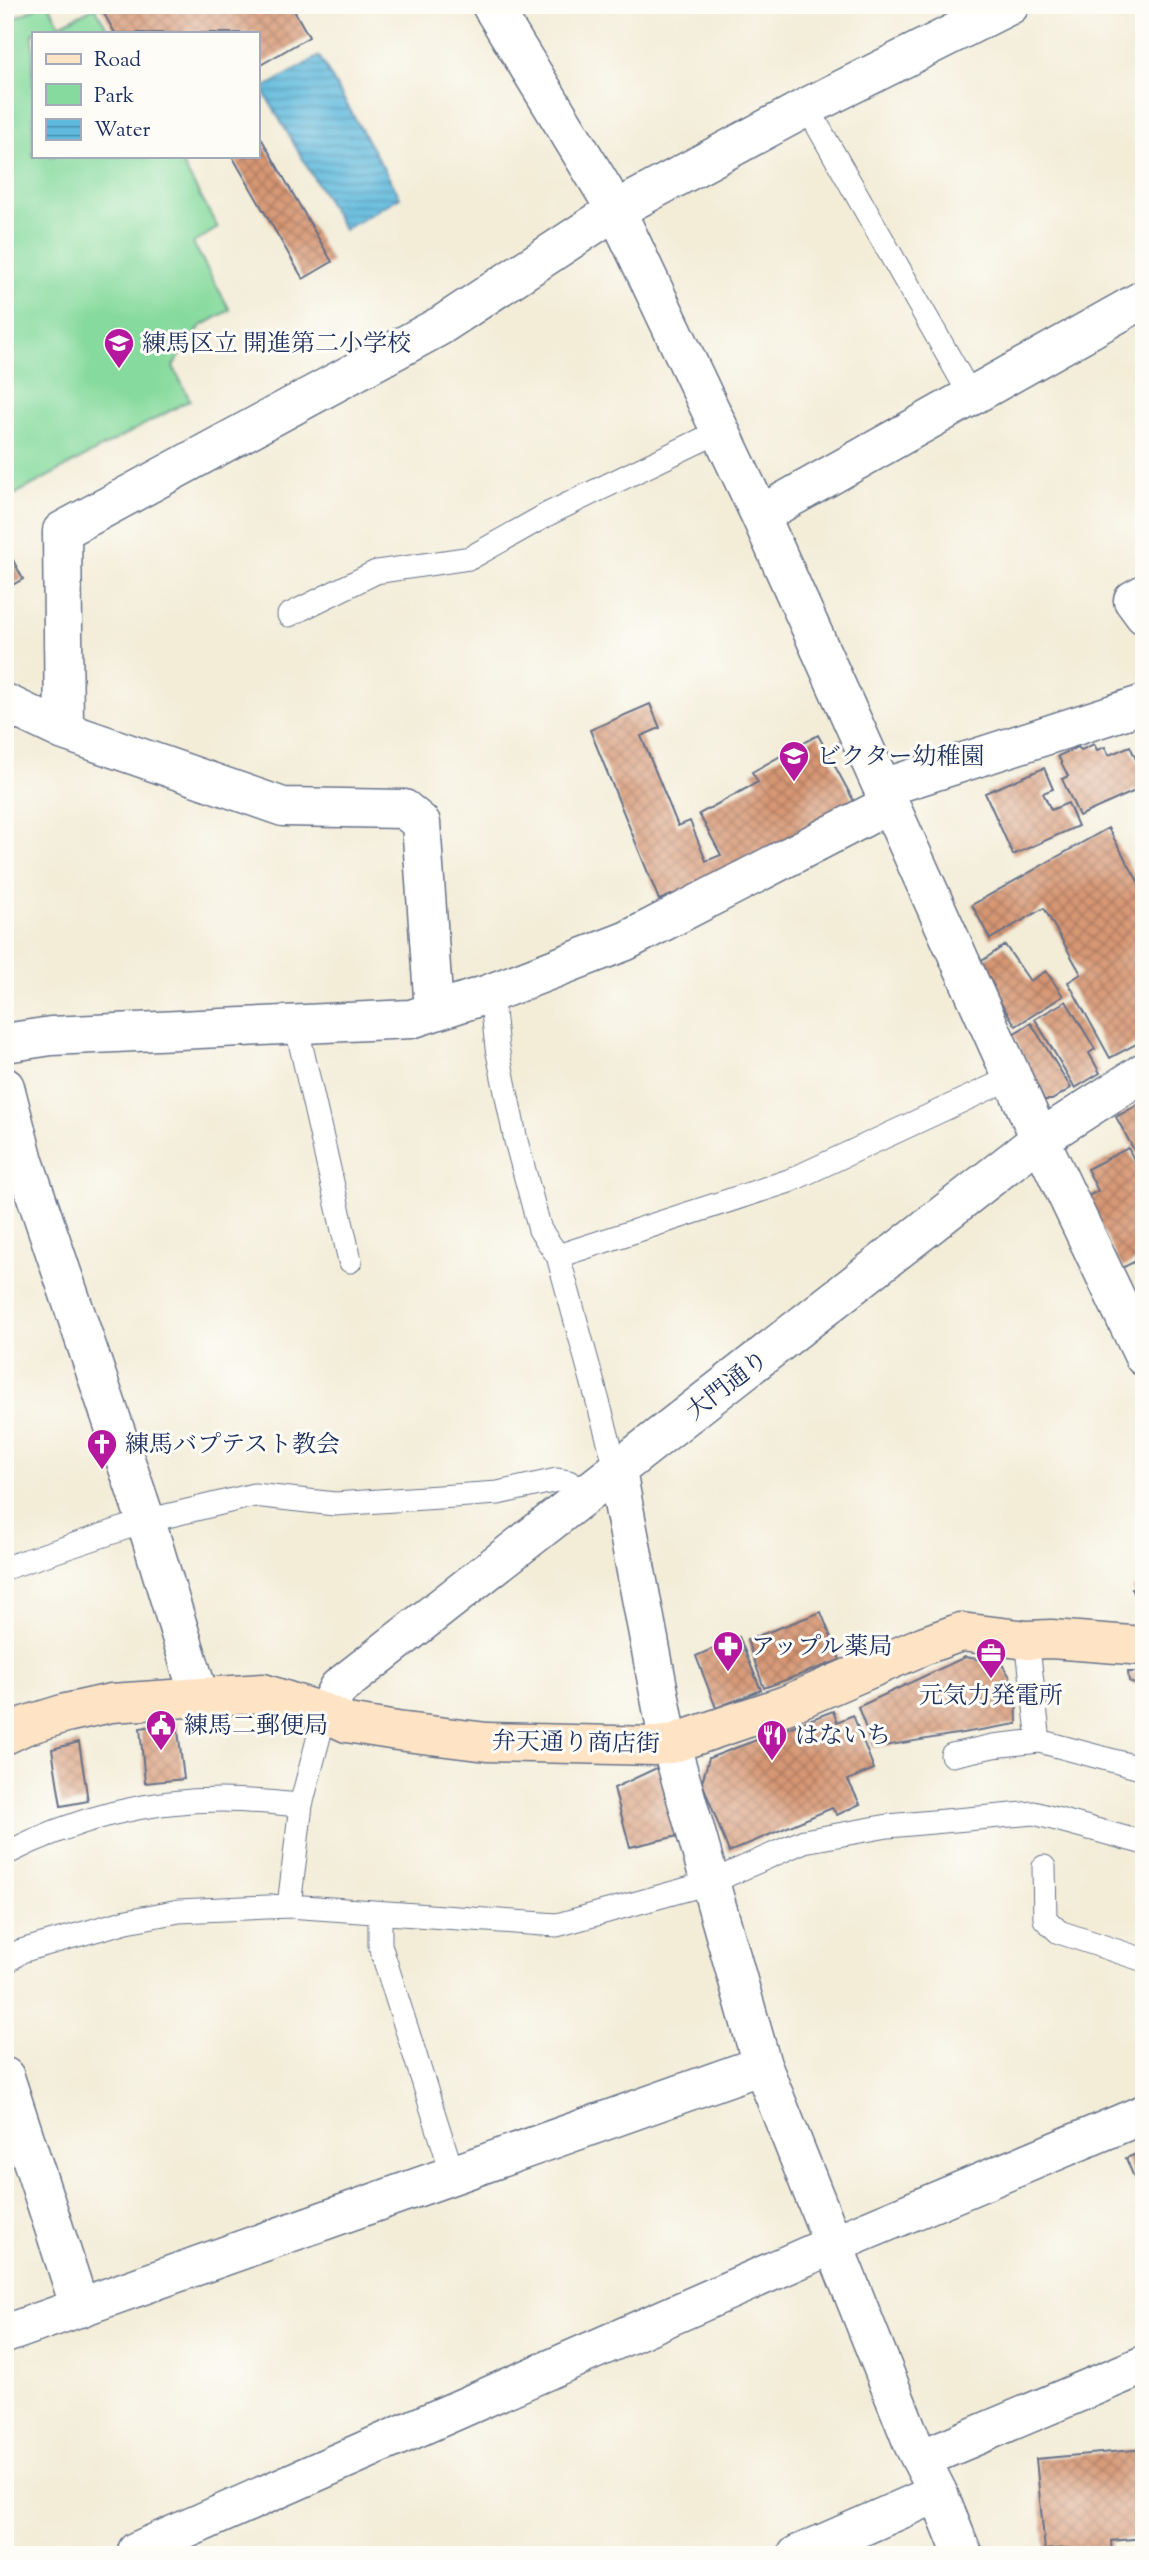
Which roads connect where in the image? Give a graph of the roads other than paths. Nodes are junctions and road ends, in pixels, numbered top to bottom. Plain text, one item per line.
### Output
1 (491, 5) edge
2 (1010, 5) edge
3 (807, 107) junction
4 (616, 210) junction
5 (1144, 299) edge
6 (971, 396) junction
7 (720, 431) junction
8 (760, 515) junction
9 (1144, 594) edge
10 (289, 615) dead end
11 (1144, 615) edge
12 (5, 703) edge
13 (1142, 709) edge
14 (64, 731) junction
15 (886, 796) junction
16 (491, 993) junction
17 (434, 1012) junction
18 (296, 1024) junction
19 (5, 1043) edge
20 (1144, 1072) edge
21 (1013, 1077) junction
22 (5, 1087) edge
23 (1040, 1139) junction
24 (558, 1256) junction
25 (350, 1261) dead end
26 (1144, 1357) edge
27 (617, 1471) junction
28 (583, 1497) junction
29 (146, 1521) junction
30 (5, 1568) edge
31 (1027, 1640) junction
32 (1144, 1646) edge
33 (199, 1696) junction
34 (325, 1713) junction
35 (5, 1735) edge
36 (1039, 1741) junction
37 (671, 1744) junction
38 (952, 1755) dead end
39 (1144, 1769) edge
40 (301, 1805) junction
41 (1144, 1843) edge
42 (5, 1854) edge
43 (1044, 1867) dead end
44 (709, 1883) junction
45 (289, 1906) junction
46 (380, 1913) junction
47 (1144, 1960) edge
48 (5, 1963) edge
49 (762, 2065) junction
50 (5, 2077) edge
51 (1144, 2114) edge
52 (453, 2175) junction
53 (832, 2245) junction
54 (80, 2308) junction
55 (5, 2334) edge
56 (1144, 2365) edge
57 (921, 2459) junction
58 (938, 2493) junction
59 (138, 2555) edge
60 (797, 2555) edge
61 (962, 2555) edge

1 - 4 street
2 - 3 street
3 - 4 street
3 - 6 lane
4 - 7 street
4 - 14 street
5 - 6 street
6 - 8 street
7 - 8 street
7 - 10 lane
8 - 15 street
9 - 11 street
12 - 14 street
13 - 15 street
14 - 17 street
15 - 16 street
15 - 21 street
16 - 17 street
16 - 24 lane
17 - 18 street
18 - 19 street
18 - 25 lane
20 - 23 street, 大門通り
21 - 23 street
21 - 24 lane
22 - 29 street
23 - 26 street
23 - 27 street, 大門通り
24 - 27 lane
27 - 28 street, 大門通り
27 - 37 street
28 - 29 lane
28 - 34 street, 大門通り
29 - 30 lane
29 - 33 street
31 - 32 main road, 弁天通り商店街
31 - 36 lane
31 - 37 main road, 弁天通り商店街
33 - 34 main road, 弁天通り商店街
33 - 35 main road, 弁天通り商店街
34 - 37 main road, 弁天通り商店街
34 - 40 lane
36 - 38 lane
36 - 39 lane
37 - 44 street
40 - 42 lane
40 - 45 lane
41 - 44 lane
43 - 47 lane
44 - 46 lane
44 - 49 street
45 - 46 lane
45 - 48 lane
46 - 52 lane
49 - 52 street
49 - 53 street
50 - 54 street
51 - 53 street
52 - 54 street
53 - 57 street
53 - 59 street
54 - 55 street
56 - 57 street
57 - 58 street
58 - 60 street
58 - 61 street

